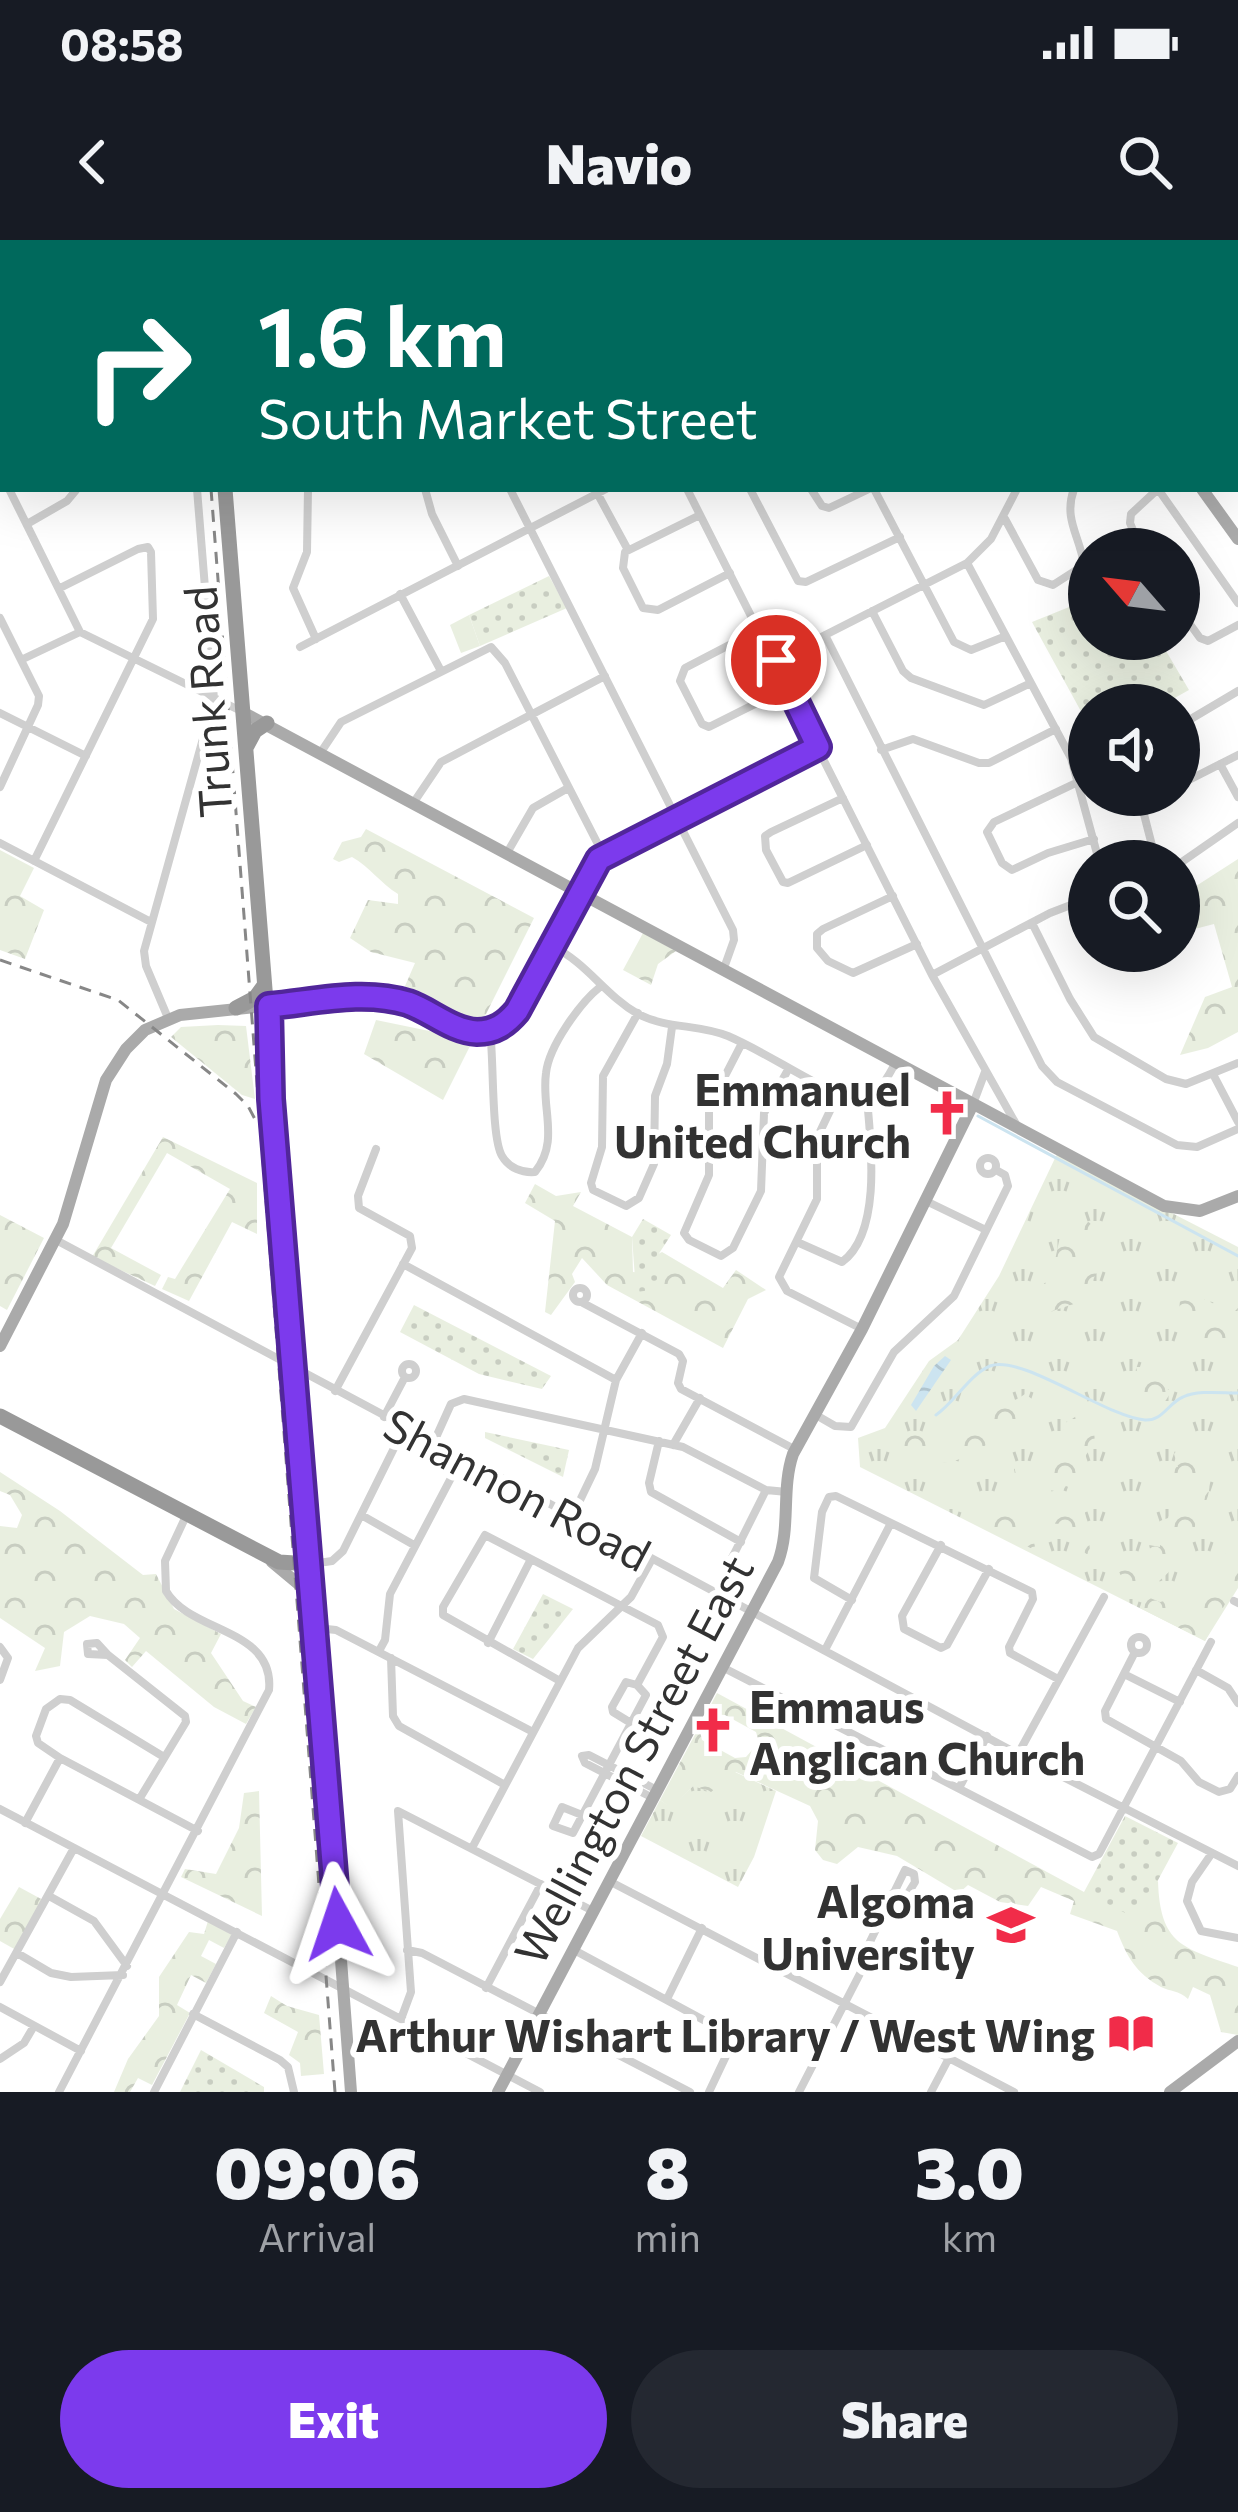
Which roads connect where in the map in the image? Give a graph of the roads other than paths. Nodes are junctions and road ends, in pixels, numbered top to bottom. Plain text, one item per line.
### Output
1 (11, 492) edge
2 (75, 492) edge
3 (196, 492) edge
4 (226, 492) edge
5 (308, 492) edge
6 (426, 492) edge
7 (512, 492) edge
8 (597, 492) edge
9 (599, 492) edge
10 (688, 492) edge
11 (752, 492) edge
12 (813, 492) edge
13 (865, 492) edge
14 (874, 492) edge
15 (1016, 492) edge
16 (1073, 492) edge
17 (1155, 492) edge
18 (1160, 492) edge
19 (1204, 492) edge
20 (700, 515) junction
21 (1005, 519) junction
22 (27, 524) junction
23 (1132, 528) edge
24 (531, 529) junction
25 (900, 537) junction
26 (1238, 539) edge
27 (628, 550) junction
28 (967, 563) junction
29 (458, 566) junction
30 (730, 573) junction
31 (924, 584) junction
32 (60, 588) junction
33 (400, 594) junction
34 (1238, 604) edge
35 (872, 610) junction
36 (0, 618) edge
37 (1238, 625) edge
38 (760, 629) junction
39 (80, 632) junction
40 (825, 635) junction
41 (1006, 636) junction
42 (1200, 638) edge
43 (316, 639) junction
44 (300, 647) dead end
45 (133, 658) junction
46 (23, 659) junction
47 (776, 660) junction
48 (441, 671) junction
49 (605, 676) junction
50 (1031, 683) junction
51 (789, 687) junction
52 (1238, 691) edge
53 (214, 699) junction
54 (0, 713) edge
55 (244, 713) junction
56 (1200, 714) edge
57 (532, 715) junction
58 (266, 723) junction
59 (29, 728) junction
60 (1056, 729) junction
61 (818, 747) junction
62 (246, 748) junction
63 (881, 750) junction
64 (321, 752) junction
65 (1238, 755) edge
66 (86, 756) junction
67 (1068, 758) edge
68 (1220, 764) junction
69 (1200, 774) edge
70 (0, 787) edge
71 (1068, 787) edge
72 (568, 788) junction
73 (843, 797) junction
74 (1238, 797) edge
75 (414, 802) junction
76 (1088, 816) edge
77 (678, 819) junction
78 (1238, 823) edge
79 (1094, 839) joint
80 (0, 843) edge
81 (867, 845) junction
82 (1200, 849) edge
83 (507, 853) junction
84 (604, 856) junction
85 (34, 860) junction
86 (580, 892) junction
87 (892, 896) junction
88 (1068, 907) edge
89 (258, 910) junction
90 (152, 922) junction
91 (1032, 923) junction
92 (917, 944) junction
93 (552, 946) junction
94 (983, 947) junction
95 (724, 968) junction
96 (932, 975) junction
97 (263, 987) junction
98 (600, 987) junction
99 (236, 1008) junction
100 (266, 1011) junction
101 (638, 1013) junction
102 (168, 1018) junction
103 (672, 1027) junction
104 (490, 1030) junction
105 (742, 1043) junction
106 (896, 1060) junction
107 (1238, 1063) edge
108 (789, 1068) junction
109 (985, 1072) junction
110 (1214, 1076) junction
111 (838, 1094) junction
112 (867, 1099) junction
113 (1002, 1102) junction
114 (973, 1103) junction
115 (995, 1116) junction
116 (1238, 1125) edge
117 (1021, 1130) junction
118 (376, 1149) dead end
119 (996, 1170) dead end
120 (1237, 1198) edge
121 (926, 1201) junction
122 (986, 1230) junction
123 (56, 1240) junction
124 (797, 1242) junction
125 (403, 1264) junction
126 (583, 1303) dead end
127 (862, 1329) junction
128 (641, 1333) junction
129 (0, 1346) edge
130 (296, 1370) junction
131 (406, 1377) dead end
132 (616, 1380) junction
133 (335, 1391) junction
134 (700, 1398) junction
135 (816, 1415) junction
136 (0, 1416) edge
137 (384, 1418) junction
138 (404, 1428) junction
139 (604, 1431) junction
140 (659, 1441) junction
141 (433, 1444) junction
142 (673, 1444) junction
143 (796, 1450) junction
144 (460, 1459) junction
145 (766, 1490) junction
146 (787, 1492) junction
147 (306, 1501) junction
148 (187, 1515) junction
149 (363, 1516) junction
150 (572, 1516) junction
151 (891, 1523) junction
152 (741, 1542) junction
153 (415, 1545) junction
154 (941, 1545) junction
155 (262, 1553) junction
156 (734, 1554) dead end
157 (531, 1559) junction
158 (652, 1559) junction
159 (311, 1564) junction
160 (988, 1569) junction
161 (1104, 1597) dead end
162 (852, 1600) junction
163 (622, 1606) junction
164 (752, 1612) junction
165 (316, 1628) junction
166 (1210, 1642) dead end
167 (488, 1643) junction
168 (0, 1647) edge
169 (825, 1650) junction
170 (379, 1651) junction
171 (1135, 1652) dead end
172 (108, 1655) dead end
173 (391, 1658) junction
174 (722, 1667) junction
175 (1196, 1670) junction
176 (1124, 1674) junction
177 (1058, 1679) junction
178 (0, 1680) edge
179 (560, 1681) junction
180 (637, 1685) junction
181 (1180, 1702) junction
182 (1238, 1703) edge
183 (631, 1723) junction
184 (533, 1732) junction
185 (987, 1736) junction
186 (1155, 1748) junction
187 (1018, 1754) junction
188 (164, 1757) junction
189 (60, 1758) junction
190 (607, 1769) junction
191 (1238, 1776) edge
192 (505, 1785) junction
193 (959, 1788) junction
194 (655, 1794) junction
195 (140, 1798) junction
196 (1123, 1808) junction
197 (0, 1809) edge
198 (582, 1815) dead end
199 (25, 1823) junction
200 (197, 1831) junction
201 (74, 1848) junction
202 (472, 1848) junction
203 (1212, 1853) junction
204 (1238, 1866) edge
205 (609, 1881) junction
206 (541, 1884) junction
207 (893, 1893) dead end
208 (49, 1896) junction
209 (164, 1897) junction
210 (593, 1911) junction
211 (702, 1928) junction
212 (237, 1932) junction
213 (1238, 1938) edge
214 (573, 1949) junction
215 (407, 1950) junction
216 (17, 1953) junction
217 (125, 1970) junction
218 (0, 1982) edge
219 (343, 1988) junction
220 (486, 1988) junction
221 (667, 1999) junction
222 (844, 2004) junction
223 (0, 2007) edge
224 (193, 2014) junction
225 (539, 2014) junction
226 (401, 2019) junction
227 (34, 2026) junction
228 (1238, 2041) edge
229 (81, 2051) junction
230 (950, 2057) junction
231 (0, 2059) edge
232 (507, 2074) junction
233 (59, 2092) edge
234 (154, 2092) edge
235 (294, 2092) edge
236 (351, 2092) edge
237 (498, 2092) edge
238 (540, 2092) edge
239 (690, 2092) edge
240 (709, 2092) edge
241 (799, 2092) edge
242 (931, 2092) edge
243 (1014, 2092) edge
244 (1170, 2092) edge

1 - 22 street
2 - 22 street
3 - 53 street
4 - 55 highway, Trunk Road
5 - 43 street
6 - 29 street
7 - 24 street
8 - 24 street
9 - 27 street
10 - 20 street
11 - 25 street
12 - 13 street
14 - 25 street
15 - 21 street
16 - 21 street
17 - 23 street
18 - 34 street
19 - 26 main road
20 - 27 street
20 - 30 street
21 - 28 street
22 - 32 street
24 - 29 street
24 - 49 street
25 - 31 street
27 - 30 street
28 - 31 street
28 - 41 street
29 - 33 street
30 - 38 street
31 - 35 street
31 - 41 street
32 - 39 street
32 - 45 street
33 - 43 street
33 - 48 street
35 - 40 street
35 - 50 street
36 - 46 street
37 - 42 street
38 - 47 street
38 - 51 street
39 - 45 street
39 - 46 street
40 - 47 street
40 - 63 street
41 - 50 street
43 - 44 street
45 - 53 street
45 - 66 street
46 - 59 street
47 - 51 street
48 - 57 street
48 - 64 street
49 - 57 street
49 - 77 street
50 - 60 street
51 - 61 street
52 - 56 street
53 - 55 street
53 - 90 street
54 - 59 street
55 - 58 main road
55 - 62 highway, Trunk Road
57 - 72 street
57 - 75 street
58 - 62 highway
58 - 64 main road
59 - 66 street
59 - 70 street
60 - 63 street
60 - 67 street
61 - 73 street
61 - 77 street
62 - 89 highway, Trunk Road
63 - 94 street
64 - 75 main road
65 - 68 street
66 - 85 street
68 - 69 street
68 - 74 street
71 - 79 street
72 - 83 street
72 - 84 street
73 - 81 street
73 - 81 street
75 - 83 main road
76 - 79 street
77 - 84 street
77 - 95 street
78 - 82 street
80 - 85 street
81 - 87 street
83 - 86 main road
84 - 86 street
85 - 90 street
86 - 93 main road
86 - 95 main road
87 - 92 street
87 - 92 street
88 - 91 street
89 - 97 highway, Trunk Road
89 - 100 highway, Trunk Road
90 - 102 street
91 - 94 street
91 - 110 street
92 - 96 street
93 - 98 street
93 - 104 main road
94 - 96 street
94 - 116 street
95 - 106 main road
96 - 109 street
97 - 99 highway
97 - 100 highway, Trunk Road
98 - 101 street
98 - 104 street
99 - 100 highway
99 - 102 main road
100 - 104 main road
100 - 130 highway, Trunk Road
101 - 103 street
101 - 103 street
102 - 123 main road
103 - 105 street
105 - 108 street
105 - 108 street
106 - 112 street
106 - 114 main road
107 - 110 street
108 - 111 street
109 - 113 street
109 - 114 street
110 - 116 street
111 - 112 street
111 - 124 street
112 - 124 street
113 - 115 street
113 - 117 street
114 - 115 main road
114 - 121 main road, Wellington Street East
115 - 117 main road
117 - 120 main road
118 - 125 street
119 - 122 street
121 - 122 street
121 - 127 main road, Wellington Street East
122 - 135 street
123 - 129 main road
123 - 130 street, Shannon Road
124 - 127 street
125 - 132 street
125 - 133 street
126 - 128 street
127 - 135 main road, Wellington Street East
128 - 132 street
128 - 134 street
130 - 133 street, Shannon Road
130 - 147 highway, Trunk Road
131 - 137 street
132 - 139 street
133 - 137 street, Shannon Road
134 - 142 street
134 - 143 street
135 - 143 main road, Wellington Street East
136 - 148 highway
137 - 138 street, Shannon Road
138 - 141 street, Shannon Road
138 - 149 street
139 - 140 street
139 - 141 street
139 - 150 street
140 - 142 street
140 - 152 street
141 - 144 street, Shannon Road
142 - 145 street
143 - 146 main road, Wellington Street East
144 - 150 street, Shannon Road
144 - 153 street
145 - 146 street
145 - 152 street
146 - 164 main road, Wellington Street East
147 - 155 highway
147 - 159 highway, Trunk Road
148 - 155 highway
148 - 200 street
149 - 153 street
149 - 159 street
150 - 158 street, Shannon Road
151 - 154 street
151 - 162 street
151 - 162 street
152 - 156 street
153 - 170 street
154 - 160 street
154 - 160 street
155 - 159 highway
155 - 165 main road
157 - 163 street
157 - 167 street
157 - 167 street
158 - 163 street
158 - 164 street, Shannon Road
159 - 165 main road, Trunk Road
160 - 177 street
161 - 177 street
162 - 169 street
163 - 179 street
163 - 180 street
164 - 169 street, Shannon Road
164 - 174 main road, Wellington Street East
165 - 170 street
165 - 219 main road, Trunk Road
166 - 175 street
167 - 179 street
168 - 178 street
169 - 185 street, Shannon Road
170 - 173 street
171 - 176 street
172 - 188 street
173 - 184 street
173 - 192 street
174 - 193 street
174 - 194 main road, Wellington Street East
175 - 181 street
175 - 182 street
176 - 181 street
176 - 186 street
177 - 187 street
179 - 184 street
180 - 183 street
180 - 183 street
181 - 186 street
183 - 190 street
184 - 192 street
185 - 187 street, Shannon Road
185 - 193 street
186 - 191 street
186 - 196 street
187 - 196 street, Shannon Road
188 - 189 street
188 - 195 street
189 - 195 street
189 - 199 street
190 - 194 street
190 - 198 street
192 - 202 street
193 - 196 street
194 - 205 main road, Wellington Street East
195 - 200 street
196 - 203 street, Shannon Road
197 - 199 street
199 - 201 street
200 - 209 street
201 - 208 street
201 - 209 street
202 - 206 street
202 - 215 street
203 - 204 street, Shannon Road
203 - 213 street
205 - 210 main road, Wellington Street East
205 - 211 street
206 - 210 street
206 - 220 street
207 - 222 street
208 - 216 street
208 - 217 street
209 - 212 street
209 - 217 street
210 - 214 main road, Wellington Street East
211 - 221 street
211 - 222 street
212 - 219 street
212 - 224 street
214 - 221 street
214 - 225 main road, Wellington Street East
215 - 220 street
215 - 226 street
216 - 217 street
216 - 218 street
217 - 229 street
219 - 226 street
219 - 236 main road, Trunk Road
220 - 225 street
221 - 240 street
222 - 230 street
222 - 241 street
223 - 227 street
224 - 234 street
224 - 235 street
225 - 232 main road, Wellington Street East
225 - 239 street
226 - 232 street
227 - 229 street
227 - 231 street
228 - 244 main road
229 - 233 street
230 - 242 street
230 - 243 street
232 - 237 main road, Wellington Street East
232 - 238 street

